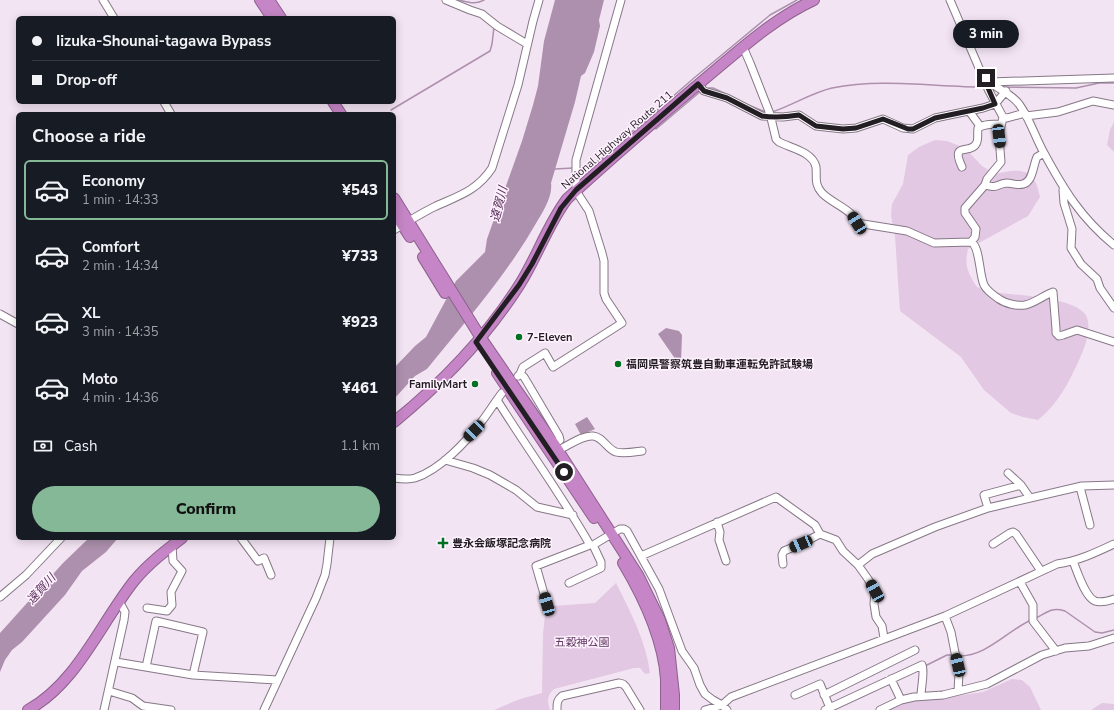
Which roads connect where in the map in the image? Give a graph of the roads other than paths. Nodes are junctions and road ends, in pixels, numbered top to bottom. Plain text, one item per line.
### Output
1 (103, 0) edge
2 (260, 0) edge
3 (269, 0) edge
4 (446, 0) edge
5 (539, 0) edge
6 (621, 0) edge
7 (814, 0) edge
8 (950, 0) edge
9 (113, 16) edge
10 (271, 16) edge
11 (280, 16) edge
12 (528, 44) junction
13 (743, 47) junction
14 (1114, 78) edge
15 (989, 85) junction
16 (701, 88) junction
17 (1008, 88) junction
18 (995, 104) junction
19 (1114, 104) edge
20 (969, 111) junction
21 (770, 114) junction
22 (1025, 115) junction
23 (1002, 120) junction
24 (980, 126) junction
25 (1044, 153) junction
26 (962, 167) dead end
27 (985, 185) junction
28 (1062, 186) junction
29 (576, 190) junction
30 (396, 205) edge
31 (396, 216) edge
32 (402, 226) edge
33 (971, 242) junction
34 (1114, 245) edge
35 (1114, 308) edge
36 (0, 314) edge
37 (16, 323) edge
38 (479, 340) junction
39 (1114, 342) edge
40 (502, 394) dead end
41 (497, 400) junction
42 (396, 420) edge
43 (556, 447) junction
44 (642, 451) dead end
45 (445, 460) junction
46 (1008, 473) dead end
47 (396, 478) edge
48 (1021, 485) junction
49 (1114, 486) edge
50 (1080, 487) junction
51 (1030, 498) junction
52 (988, 508) junction
53 (573, 516) junction
54 (717, 522) junction
55 (1090, 525) dead end
56 (820, 534) junction
57 (610, 535) junction
58 (59, 540) edge
59 (180, 540) edge
60 (242, 540) edge
61 (330, 540) edge
62 (993, 544) dead end
63 (1114, 544) edge
64 (591, 545) junction
65 (172, 546) junction
66 (641, 556) junction
67 (726, 561) dead end
68 (1074, 561) junction
69 (783, 564) dead end
70 (858, 565) junction
71 (1041, 571) junction
72 (271, 575) dead end
73 (1020, 582) junction
74 (569, 583) dead end
75 (0, 597) edge
76 (1114, 600) edge
77 (120, 603) junction
78 (547, 604) dead end
79 (147, 608) dead end
80 (944, 616) junction
81 (884, 638) junction
82 (1114, 638) edge
83 (915, 650) dead end
84 (1056, 651) junction
85 (116, 662) junction
86 (146, 667) junction
87 (193, 675) junction
88 (277, 680) junction
89 (892, 681) junction
90 (958, 691) junction
91 (109, 692) junction
92 (824, 694) junction
93 (795, 695) dead end
94 (921, 696) junction
95 (901, 700) junction
96 (724, 707) edge
97 (833, 708) edge
98 (557, 709) dead end
99 (28, 710) edge
100 (104, 710) edge
101 (171, 710) edge
102 (264, 710) edge
103 (640, 710) edge
104 (666, 710) edge
105 (674, 710) edge
106 (705, 710) edge
107 (880, 710) edge

1 - 9 street
2 - 10 highway
3 - 11 highway
4 - 12 street
5 - 12 street
6 - 29 street
7 - 13 highway, National Highway Route 211
8 - 15 street
12 - 32 street
13 - 16 highway, National Highway Route 211
13 - 21 street
14 - 17 street
15 - 17 street
15 - 17 street
15 - 18 street
16 - 21 street
16 - 29 highway, National Highway Route 211
17 - 18 street
17 - 22 street
18 - 20 street
18 - 23 street
19 - 22 street
20 - 21 street
20 - 24 street
21 - 33 street
22 - 23 street
22 - 25 street
23 - 24 street
23 - 27 street
24 - 26 street
25 - 27 street
25 - 28 street
27 - 33 street
28 - 34 street
28 - 35 street
29 - 38 highway, National Highway Route 211
29 - 43 street
30 - 32 highway
31 - 32 highway
32 - 38 highway
33 - 39 street
36 - 37 street
38 - 42 highway, National Highway Route 211
38 - 43 highway
38 - 57 highway
40 - 41 street
41 - 45 street
41 - 53 street
43 - 44 street
43 - 57 highway
45 - 47 street
45 - 53 street
46 - 48 street
48 - 51 street
48 - 52 street
49 - 50 street
50 - 51 street
50 - 55 street
51 - 52 street
52 - 70 street
53 - 64 street
54 - 56 street
54 - 66 street
54 - 67 street
56 - 69 street
56 - 70 street
57 - 64 street
57 - 66 street
57 - 104 highway
57 - 105 highway
58 - 75 street
59 - 65 highway
60 - 72 street
61 - 88 street
62 - 71 street
63 - 68 street
64 - 74 street
64 - 78 street
65 - 77 highway
65 - 79 street
66 - 96 street
68 - 71 street
68 - 76 street
70 - 81 street
71 - 73 street
73 - 80 street
73 - 84 street
77 - 85 street
77 - 99 highway
80 - 81 street
80 - 90 street
81 - 96 street
82 - 84 street
83 - 92 street
84 - 90 street
85 - 86 street
85 - 91 street
86 - 87 street
86 - 87 street
87 - 88 street
88 - 102 street
89 - 94 street
89 - 95 street
89 - 97 street
90 - 94 street
91 - 100 street
91 - 101 street
92 - 93 street
92 - 97 street
94 - 95 street
95 - 107 street
96 - 106 street
98 - 103 street

